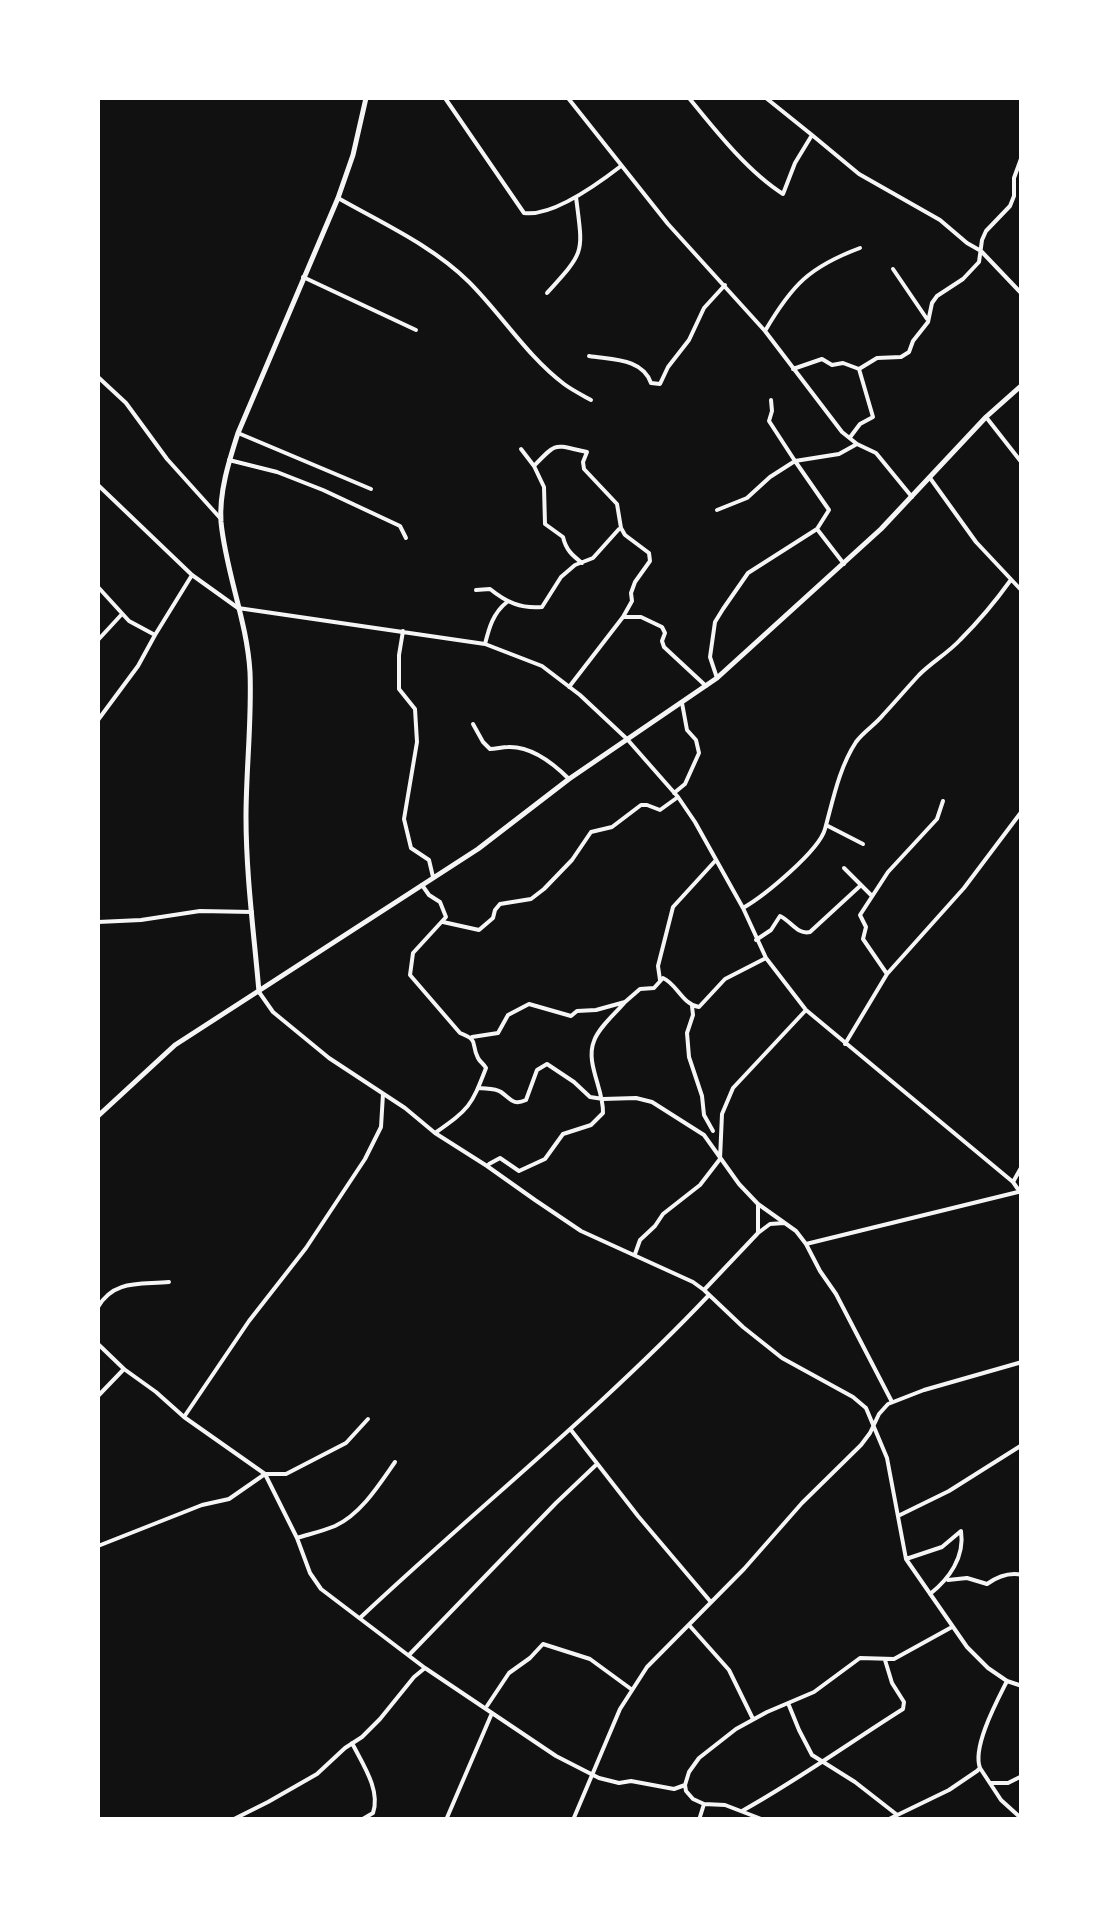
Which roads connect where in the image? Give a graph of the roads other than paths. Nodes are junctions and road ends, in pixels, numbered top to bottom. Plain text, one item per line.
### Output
1 (366, 98) edge
2 (445, 98) edge
3 (568, 98) edge
4 (689, 98) edge
5 (766, 98) edge
6 (812, 135) junction
7 (820, 141) junction
8 (808, 142) junction
9 (1022, 156) edge
10 (621, 166) junction
11 (576, 197) junction
12 (338, 198) junction
13 (860, 248) dead end
14 (981, 251) junction
15 (979, 262) junction
16 (996, 268) junction
17 (893, 269) dead end
18 (302, 277) junction
19 (725, 285) junction
20 (547, 293) dead end
21 (1022, 294) edge
22 (928, 322) junction
23 (416, 330) dead end
24 (765, 330) junction
25 (589, 356) dead end
26 (793, 369) junction
27 (859, 369) junction
28 (98, 378) edge
29 (1022, 385) edge
30 (591, 400) dead end
31 (771, 400) dead end
32 (986, 417) junction
33 (238, 432) junction
34 (850, 437) junction
35 (857, 444) junction
36 (521, 449) dead end
37 (230, 460) junction
38 (796, 460) junction
39 (1022, 464) edge
40 (534, 466) junction
41 (930, 478) junction
42 (98, 486) edge
43 (371, 489) dead end
44 (912, 497) junction
45 (718, 510) dead end
46 (221, 519) junction
47 (621, 528) junction
48 (817, 529) junction
49 (406, 538) dead end
50 (582, 563) junction
51 (844, 564) junction
52 (192, 575) junction
53 (1010, 581) junction
54 (98, 586) edge
55 (476, 590) dead end
56 (1022, 591) edge
57 (507, 602) junction
58 (238, 608) junction
59 (122, 614) junction
60 (624, 618) junction
61 (404, 631) junction
62 (154, 635) junction
63 (98, 640) edge
64 (485, 644) junction
65 (717, 678) junction
66 (706, 686) junction
67 (569, 687) junction
68 (682, 703) junction
69 (98, 720) edge
70 (473, 724) dead end
71 (627, 739) junction
72 (569, 780) junction
73 (676, 795) junction
74 (943, 800) dead end
75 (1022, 811) edge
76 (826, 825) junction
77 (863, 844) dead end
78 (716, 860) junction
79 (844, 868) dead end
80 (433, 878) junction
81 (422, 885) junction
82 (860, 886) junction
83 (872, 896) junction
84 (743, 908) junction
85 (252, 912) junction
86 (98, 922) edge
87 (443, 922) junction
88 (756, 940) junction
89 (766, 958) junction
90 (887, 974) junction
91 (660, 980) junction
92 (258, 992) junction
93 (624, 1002) junction
94 (692, 1006) junction
95 (806, 1010) junction
96 (472, 1038) junction
97 (845, 1044) junction
98 (479, 1088) junction
99 (383, 1094) junction
100 (603, 1099) junction
101 (98, 1116) edge
102 (722, 1128) junction
103 (713, 1130) junction
104 (434, 1133) junction
105 (704, 1135) junction
106 (720, 1159) junction
107 (487, 1166) junction
108 (1022, 1166) edge
109 (1013, 1182) junction
110 (1020, 1194) edge
111 (758, 1204) junction
112 (784, 1223) junction
113 (758, 1233) junction
114 (806, 1244) junction
115 (635, 1256) junction
116 (170, 1282) dead end
117 (706, 1292) junction
118 (98, 1306) edge
119 (98, 1344) edge
120 (1022, 1362) edge
121 (124, 1369) junction
122 (98, 1396) edge
123 (892, 1402) junction
124 (184, 1416) junction
125 (368, 1418) dead end
126 (874, 1426) junction
127 (571, 1430) junction
128 (1022, 1445) edge
129 (395, 1462) dead end
130 (597, 1464) junction
131 (265, 1474) junction
132 (899, 1516) junction
133 (297, 1538) junction
134 (98, 1546) edge
135 (906, 1560) junction
136 (1022, 1575) edge
137 (948, 1580) junction
138 (930, 1594) junction
139 (710, 1602) junction
140 (361, 1617) junction
141 (688, 1624) junction
142 (952, 1626) junction
143 (409, 1655) junction
144 (885, 1660) junction
145 (425, 1668) junction
146 (1007, 1680) junction
147 (1022, 1686) edge
148 (631, 1689) junction
149 (788, 1702) junction
150 (486, 1708) junction
151 (492, 1712) junction
152 (752, 1719) junction
153 (352, 1743) junction
154 (823, 1762) junction
155 (980, 1768) junction
156 (592, 1775) junction
157 (1022, 1776) edge
158 (990, 1783) junction
159 (684, 1785) junction
160 (674, 1790) junction
161 (687, 1794) junction
162 (704, 1804) junction
163 (742, 1811) junction
164 (891, 1818) edge
165 (1022, 1819) edge
166 (232, 1820) edge
167 (362, 1820) edge
168 (446, 1820) edge
169 (573, 1820) edge
170 (699, 1820) edge
171 (764, 1820) edge

1 - 12 main road
2 - 11 street
3 - 10 street
4 - 8 street
5 - 6 street
6 - 7 street
6 - 8 street
7 - 8 street
7 - 14 street
9 - 14 street
10 - 11 street
10 - 19 street
11 - 20 street
12 - 18 main road
12 - 30 street
13 - 24 street
14 - 15 street
14 - 16 street
15 - 16 street
15 - 22 street
16 - 21 street
17 - 22 street
18 - 23 street
18 - 33 main road
19 - 24 street
19 - 25 street
22 - 27 street
24 - 26 street
26 - 27 street
26 - 34 street
27 - 34 street
28 - 46 street
29 - 32 main road
31 - 38 street
32 - 39 street
32 - 41 main road
33 - 37 main road
33 - 43 street
34 - 35 street
35 - 38 street
35 - 44 street
36 - 40 street
37 - 46 main road
37 - 49 street
38 - 45 street
38 - 48 street
40 - 47 street
40 - 50 street
41 - 44 main road
41 - 53 street
42 - 52 street
44 - 51 main road
46 - 58 main road
47 - 50 street
47 - 60 street
48 - 51 street
48 - 65 street
50 - 57 street
51 - 65 main road
52 - 58 street
52 - 62 street
53 - 56 street
53 - 76 street
54 - 59 street
55 - 57 street
57 - 64 street
58 - 61 street
58 - 85 main road
59 - 62 street
59 - 63 street
60 - 66 street
60 - 67 street
61 - 64 street
61 - 80 street
62 - 69 street
64 - 67 street
65 - 66 main road
66 - 68 main road
67 - 71 street
68 - 71 main road
68 - 73 street
70 - 72 street
71 - 72 main road
71 - 73 street
72 - 80 main road
73 - 78 street
73 - 87 street
74 - 83 street
75 - 90 street
76 - 77 street
76 - 84 street
78 - 84 street
78 - 91 street
79 - 82 street
80 - 81 main road
81 - 87 street
81 - 92 main road
82 - 83 street
82 - 88 street
83 - 90 street
84 - 88 street
85 - 86 street
85 - 92 main road
87 - 96 street
88 - 89 street
89 - 94 street
89 - 95 street
90 - 97 street
91 - 93 street
91 - 94 street
92 - 99 street
92 - 101 main road
93 - 96 street
93 - 100 street
94 - 103 street
95 - 97 street
95 - 102 street
96 - 98 street
97 - 109 street
98 - 100 street
98 - 104 street
99 - 104 street
99 - 124 street
100 - 105 street
100 - 107 street
102 - 103 street
102 - 106 street
103 - 105 street
104 - 107 street
105 - 106 street
106 - 111 street
106 - 115 street
107 - 115 street
108 - 109 street
109 - 110 street
110 - 114 street
111 - 112 street
111 - 113 street
112 - 113 street
112 - 114 street
113 - 117 street
114 - 123 street
115 - 117 street
116 - 118 street
117 - 126 street
117 - 127 street
119 - 121 street
120 - 123 street
121 - 122 street
121 - 124 street
123 - 126 street
124 - 131 street
125 - 131 street
126 - 132 street
126 - 139 street
127 - 130 street
127 - 140 street
128 - 132 street
129 - 133 street
130 - 139 street
130 - 143 street
131 - 133 street
131 - 134 street
132 - 135 street
133 - 140 street
135 - 137 street
135 - 138 street
136 - 137 street
137 - 138 street
138 - 142 street
139 - 141 street
140 - 143 street
141 - 148 street
141 - 152 street
142 - 144 street
142 - 146 street
143 - 145 street
144 - 149 street
144 - 154 street
145 - 150 street
145 - 153 street
146 - 147 street
146 - 155 street
148 - 150 street
148 - 156 street
149 - 152 street
149 - 154 street
150 - 151 street
151 - 156 street
151 - 168 street
152 - 159 street
153 - 166 street
153 - 167 street
154 - 163 street
154 - 164 street
155 - 158 street
155 - 164 street
156 - 160 street
156 - 169 street
157 - 158 street
158 - 165 street
159 - 160 street
159 - 161 street
160 - 161 street
161 - 162 street
162 - 163 street
162 - 170 street
163 - 171 street

